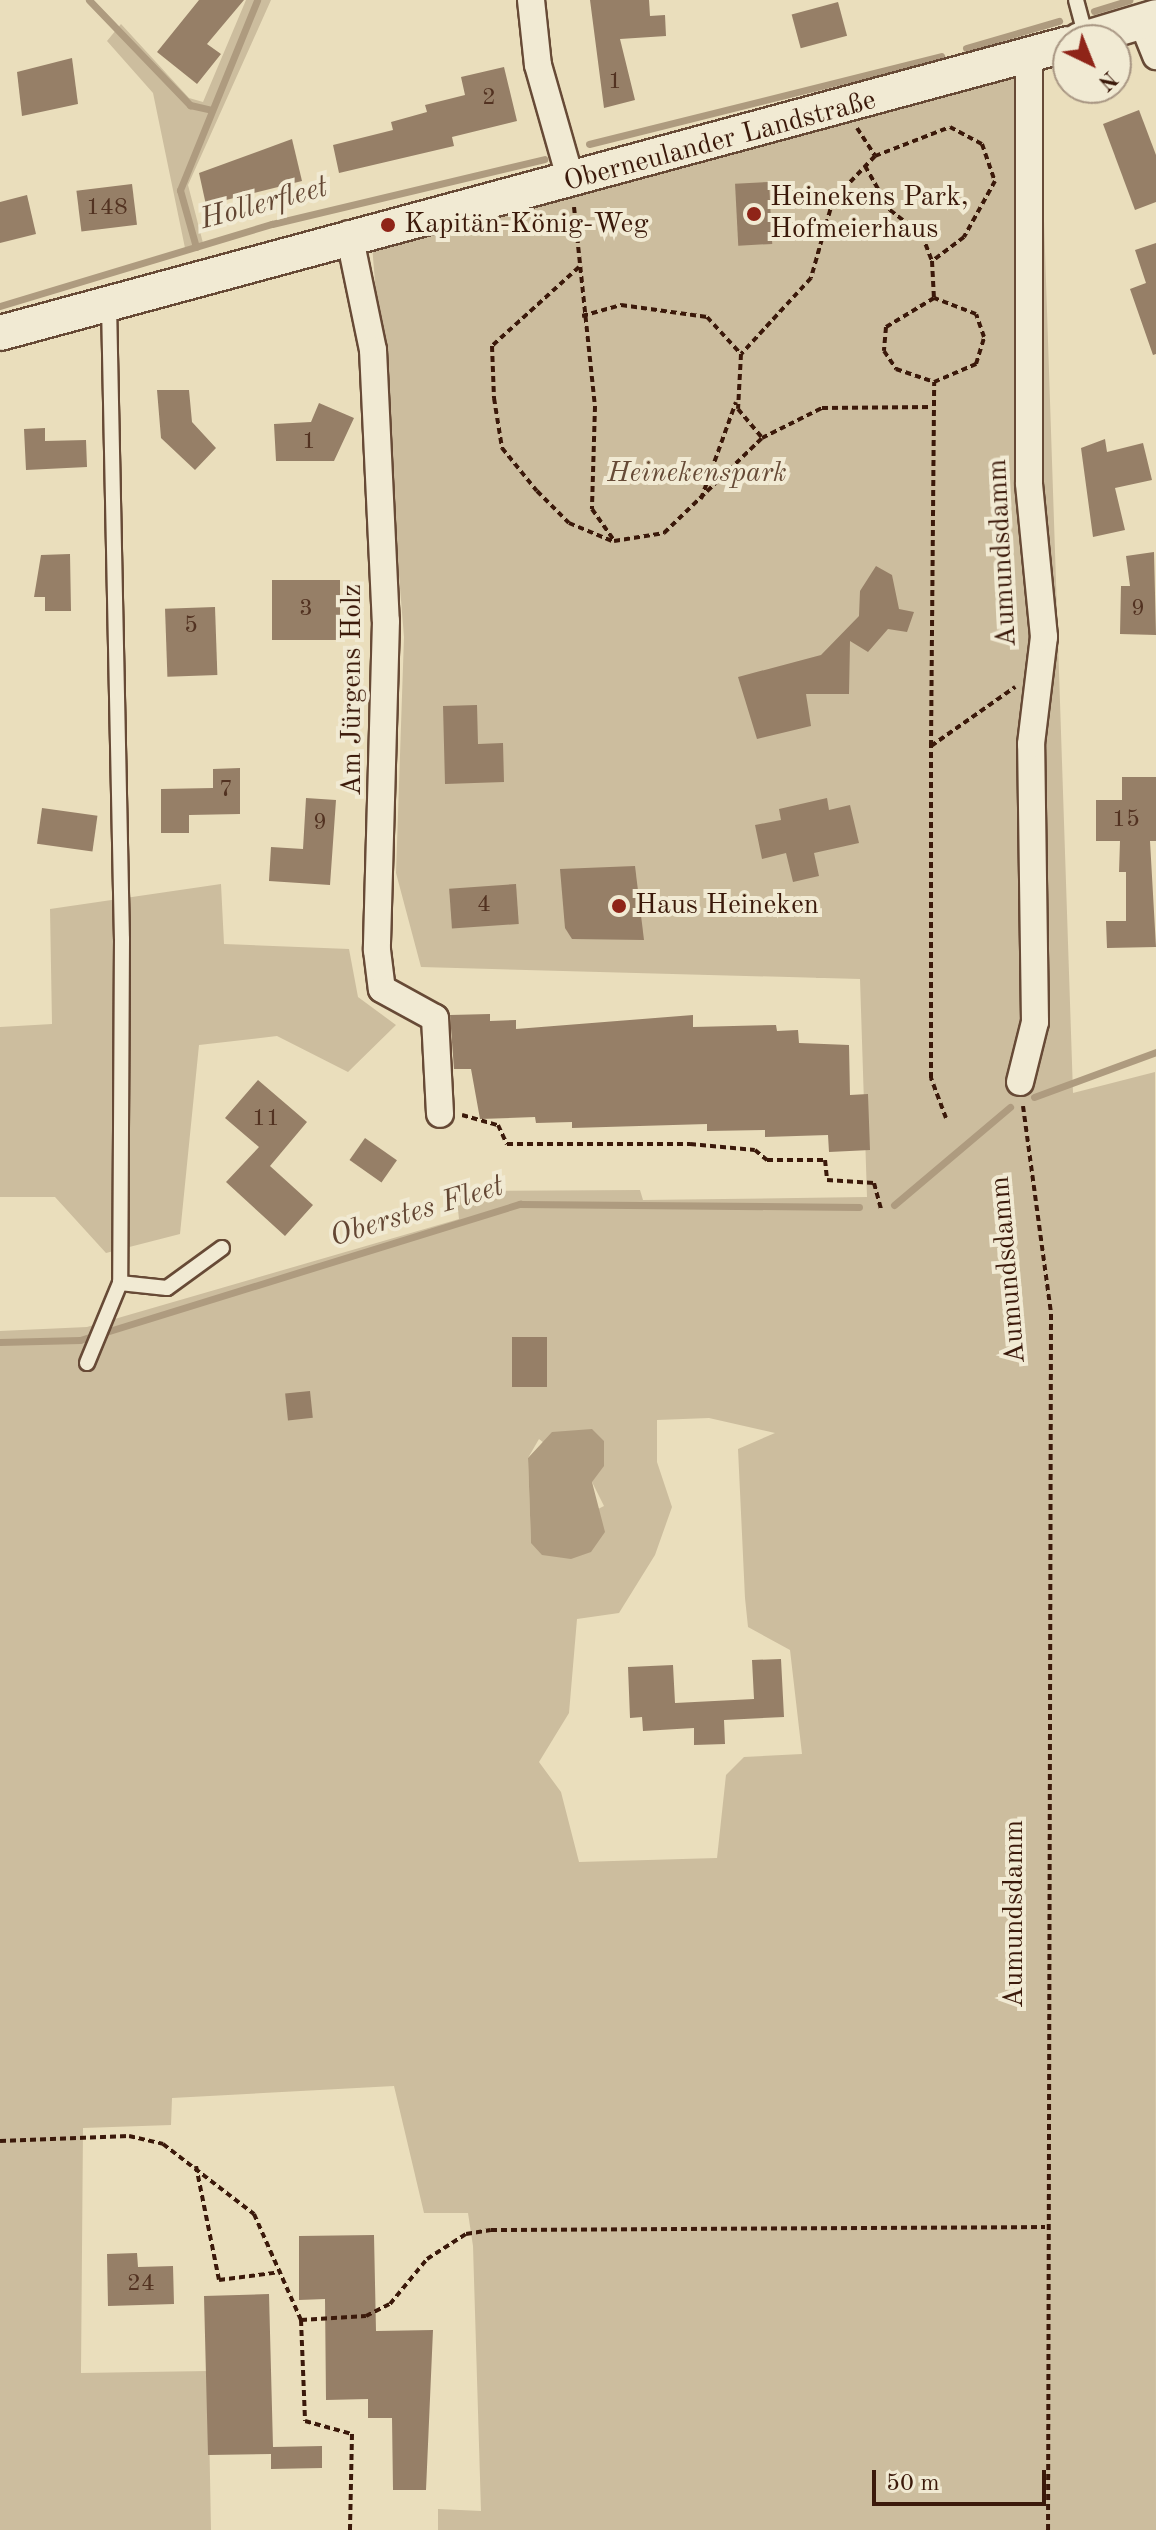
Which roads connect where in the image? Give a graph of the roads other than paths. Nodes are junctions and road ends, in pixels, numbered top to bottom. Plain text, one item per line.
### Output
1 (531, 0) edge
2 (1076, 0) edge
3 (1149, 19) edge
4 (1077, 24) edge
5 (1052, 49) edge
6 (1029, 56) junction
7 (1156, 56) edge
8 (571, 181) junction
9 (349, 234) junction
10 (109, 303) junction
11 (0, 333) edge
12 (1020, 1082) road end
13 (440, 1114) road end
14 (222, 1248) dead end
15 (120, 1283) junction
16 (87, 1363) dead end

1 - 8 street
2 - 4 lane
3 - 7 street
5 - 6 street, Oberneulander Landstraße
6 - 8 street, Oberneulander Landstraße
6 - 12 street, Aumundsdamm
8 - 9 street, Oberneulander Landstraße
9 - 10 street, Oberneulander Landstraße
9 - 13 street, Am Jürgens Holz
10 - 11 street, Oberneulander Landstraße
10 - 15 lane
14 - 15 lane
15 - 16 lane

